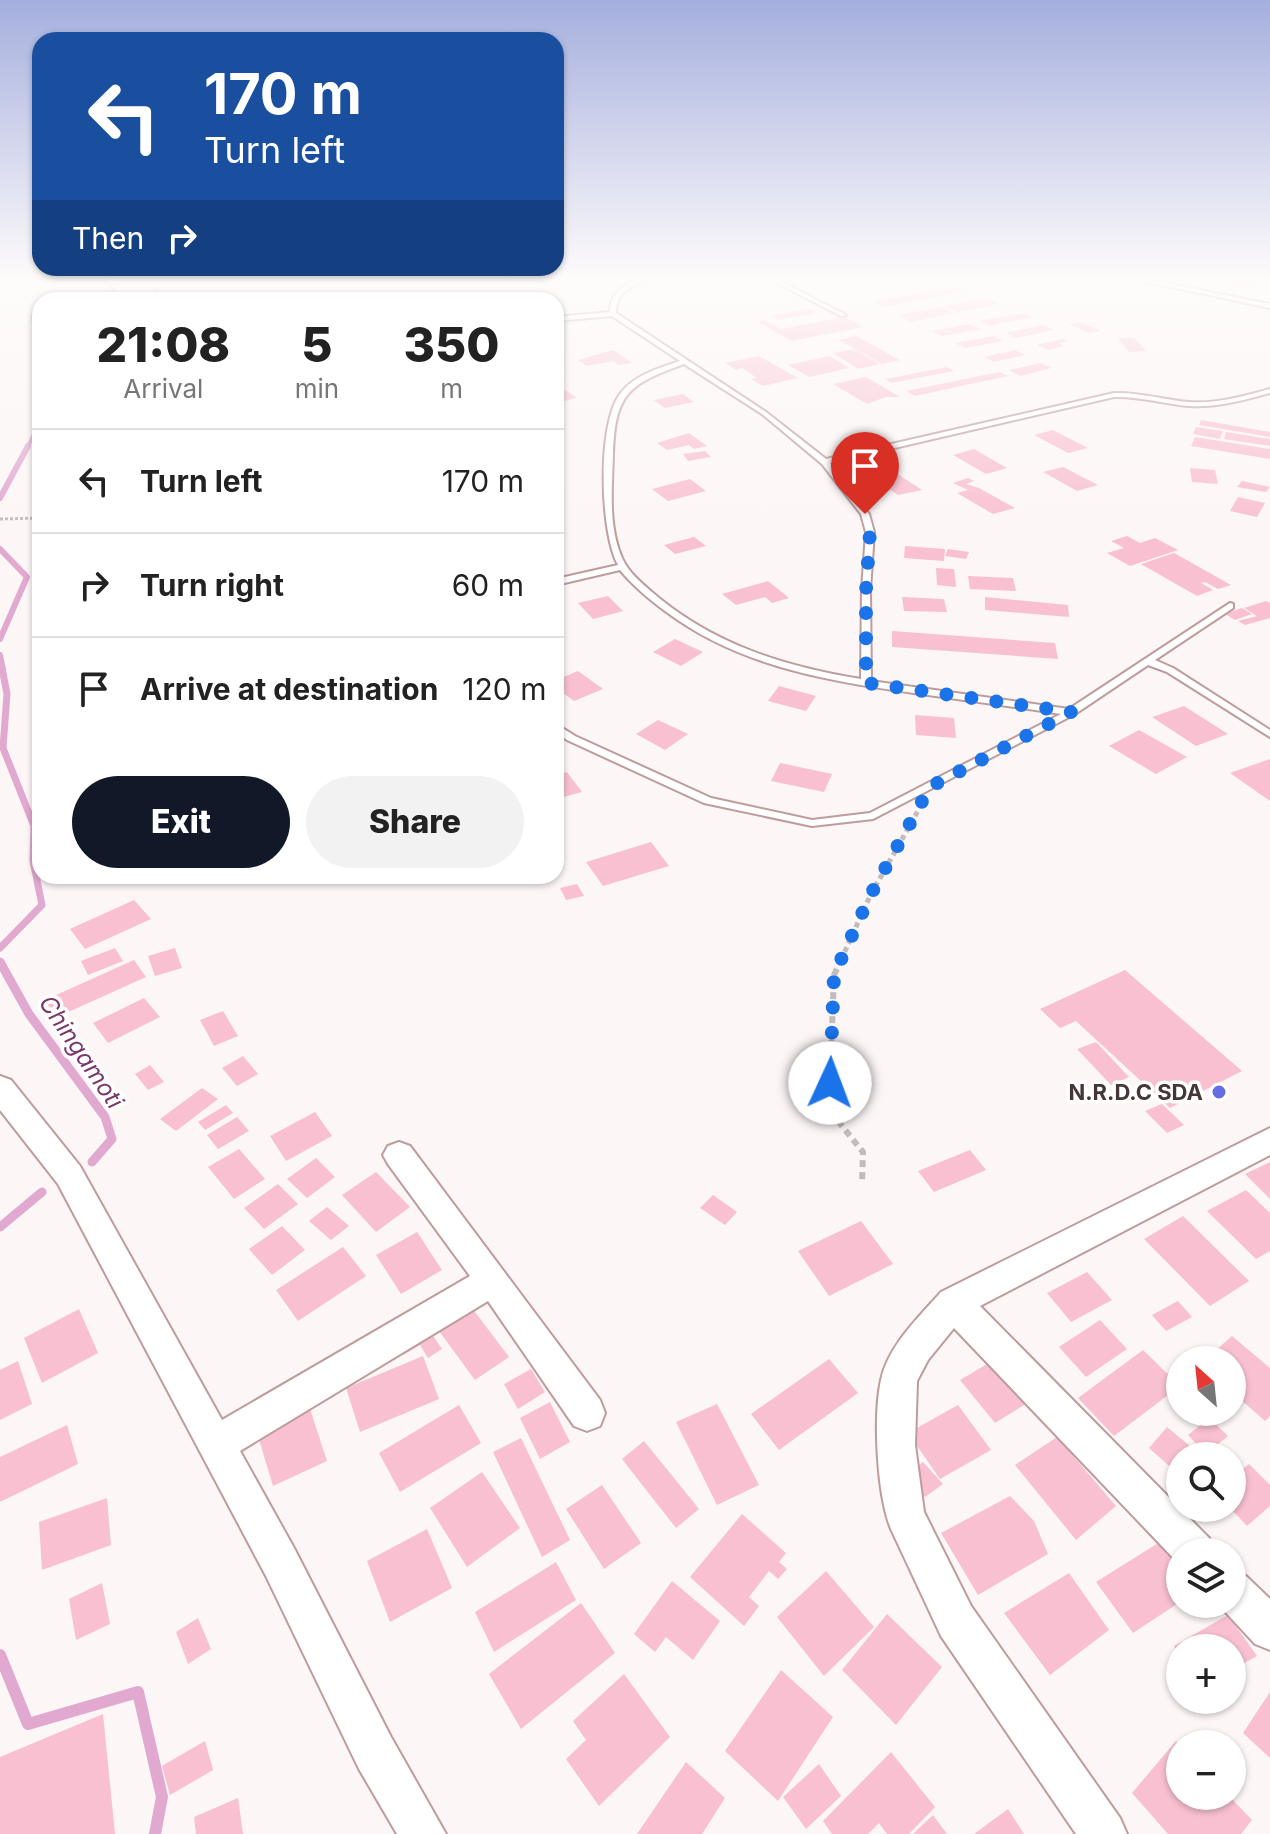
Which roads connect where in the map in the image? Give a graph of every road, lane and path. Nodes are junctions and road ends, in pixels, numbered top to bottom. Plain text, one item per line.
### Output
1 (681, 363) edge
2 (684, 363) edge
3 (1270, 391) edge
4 (825, 462) junction
5 (32, 518) edge
6 (0, 519) edge
7 (622, 567) junction
8 (564, 580) edge
9 (1230, 606) dead end
10 (1148, 661) junction
11 (866, 683) junction
12 (1071, 712) junction
13 (564, 733) edge
14 (1270, 734) edge
15 (930, 787) junction
16 (0, 1088) edge
17 (1270, 1140) edge
18 (399, 1155) dead end
19 (862, 1184) dead end
20 (493, 1280) junction
21 (953, 1303) junction
22 (587, 1413) dead end
23 (215, 1445) junction
24 (1181, 1538) edge
25 (1246, 1604) edge
26 (1270, 1629) edge
27 (423, 1834) edge
28 (1104, 1834) edge

1 - 7 lane
2 - 4 lane
3 - 4 lane
4 - 11 lane
5 - 6 path
7 - 8 lane
7 - 11 lane
9 - 10 lane
10 - 12 lane
10 - 14 lane
11 - 12 lane
12 - 15 lane
13 - 15 lane
15 - 19 path
16 - 23 street
17 - 21 street
18 - 20 street
20 - 22 street
20 - 23 street
21 - 24 street
21 - 28 street
23 - 27 street
25 - 26 street

